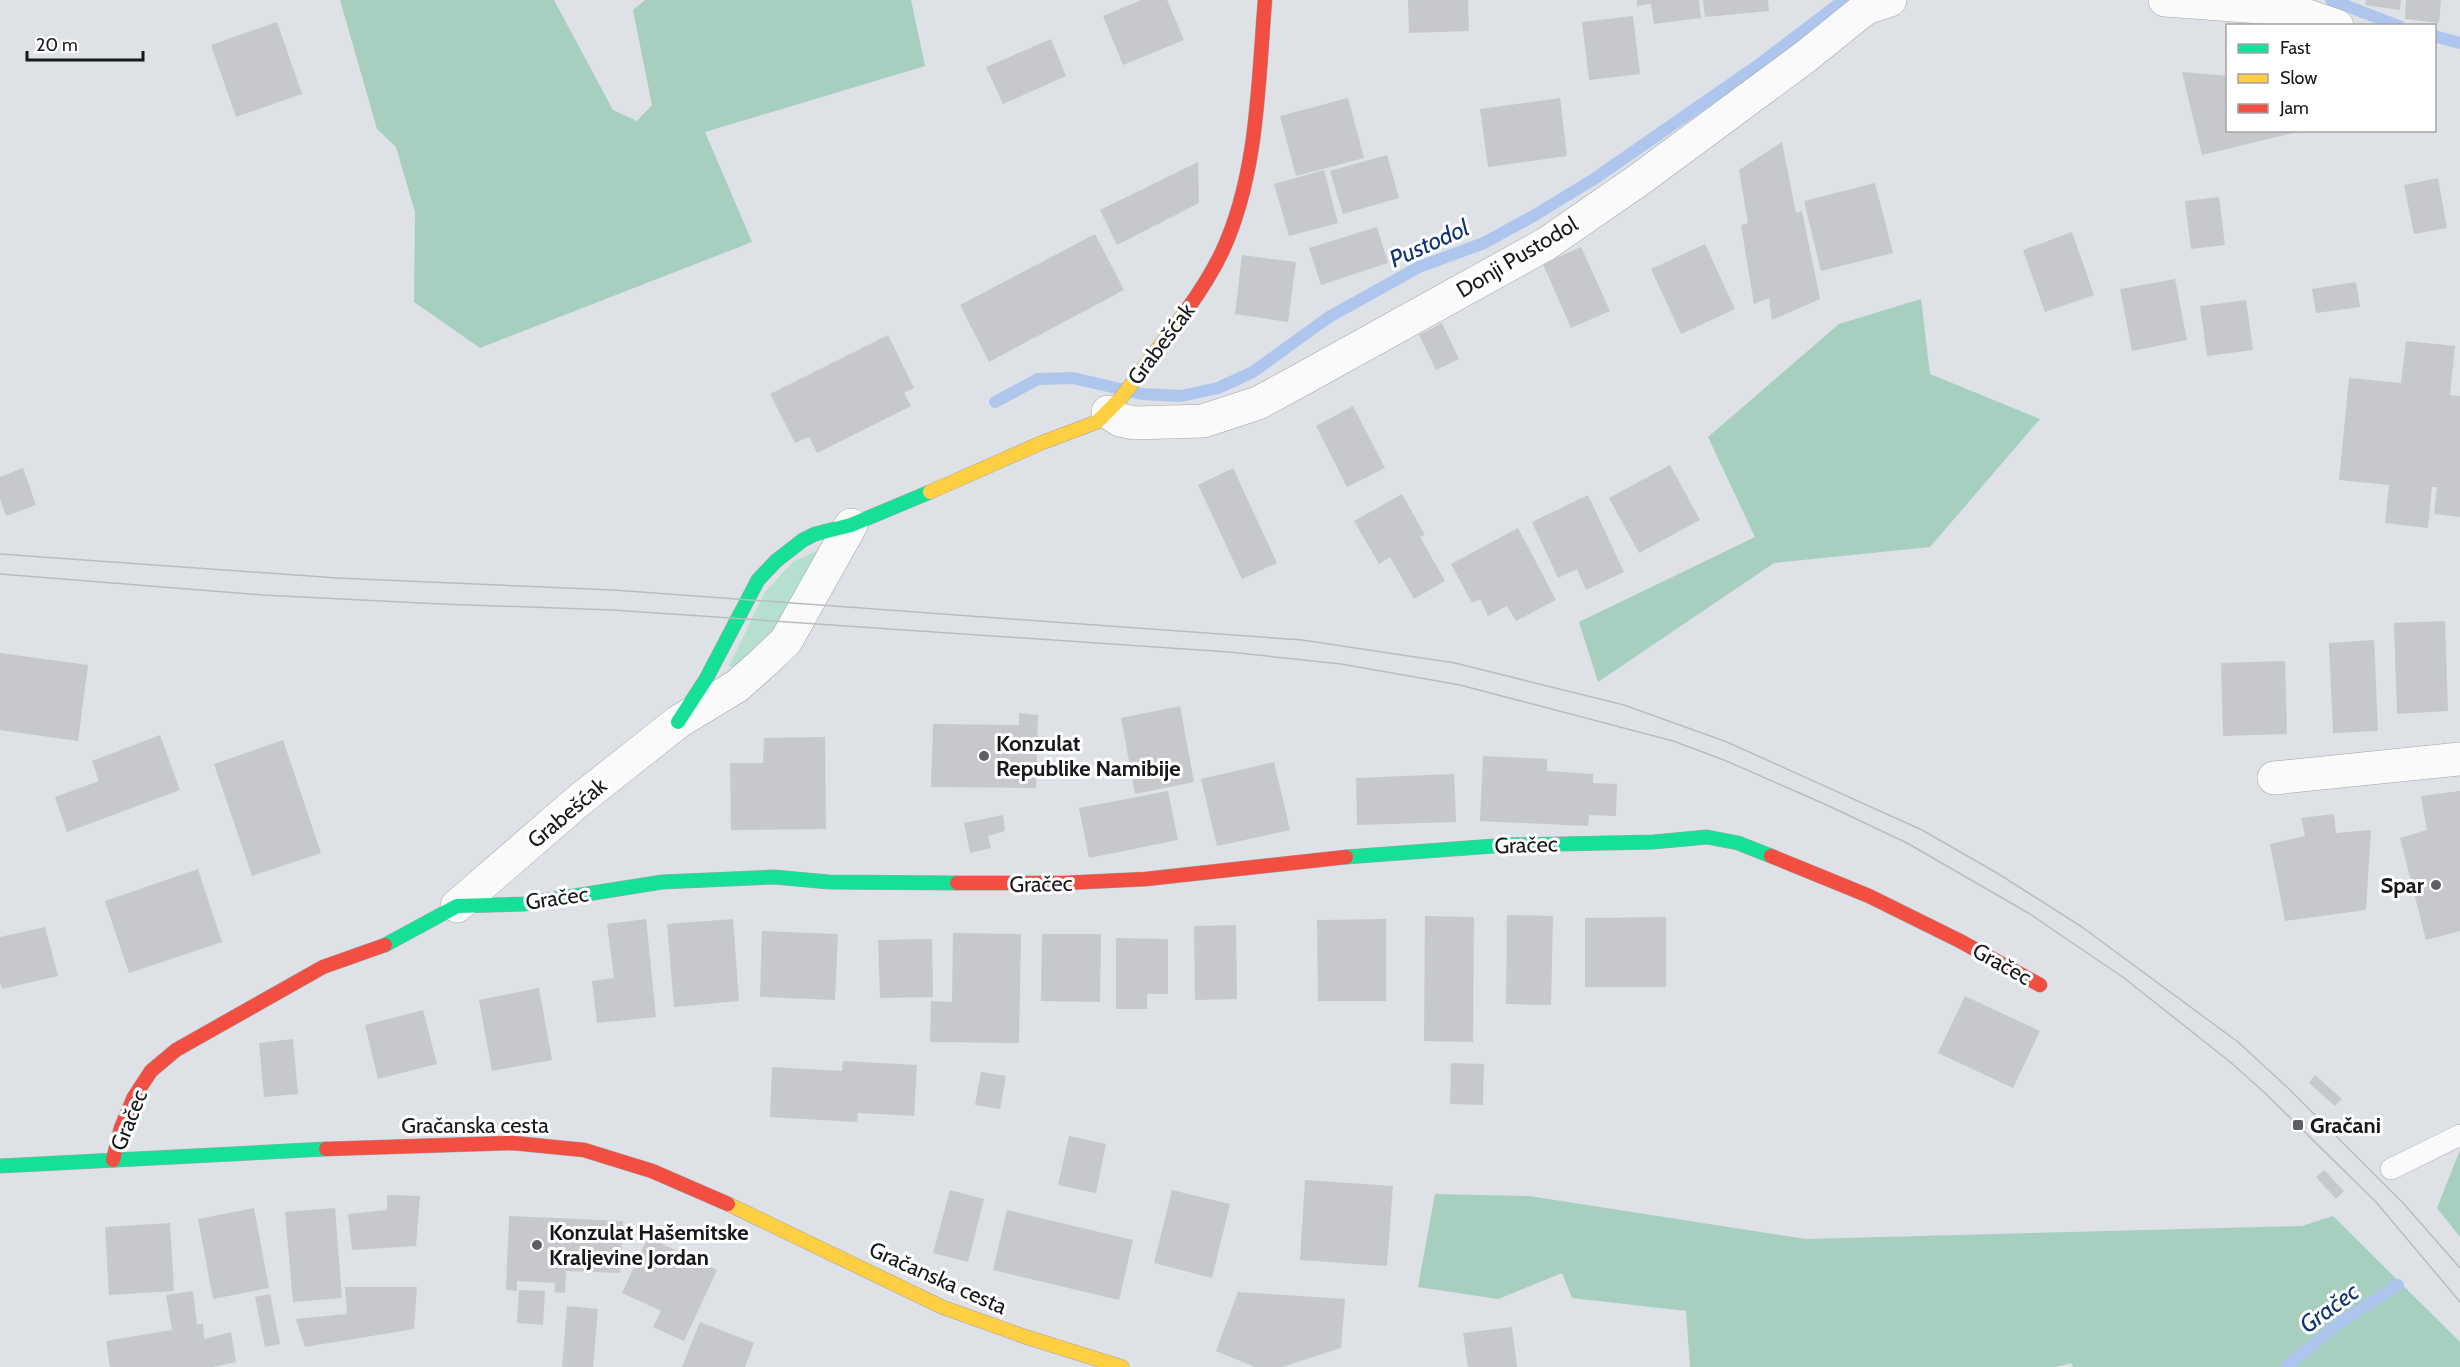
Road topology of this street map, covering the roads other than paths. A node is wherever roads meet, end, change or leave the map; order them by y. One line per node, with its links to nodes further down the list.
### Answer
1 (1265, 0): 5 (street, Grabešćak)
2 (1890, 0): 5 (street, Donji Pustodol)
3 (2165, 0): 4 (street)
4 (2331, 24)
5 (1114, 405): 6 (street, Grabešćak)
6 (851, 525): 7 (street, Grabešćak); 7 (street, Grabešćak)
7 (678, 722): 10 (street, Grabešćak)
8 (2460, 759): 9 (street)
9 (2274, 778)
10 (457, 906): 11 (street, Gračec); 13 (street, Gračec)
11 (2040, 985)
12 (2460, 1135): 15 (lane)
13 (113, 1160): 14 (street, Gračanska cesta); 16 (street, Gračanska cesta)
14 (0, 1166)
15 (2391, 1169)
16 (1122, 1367)

